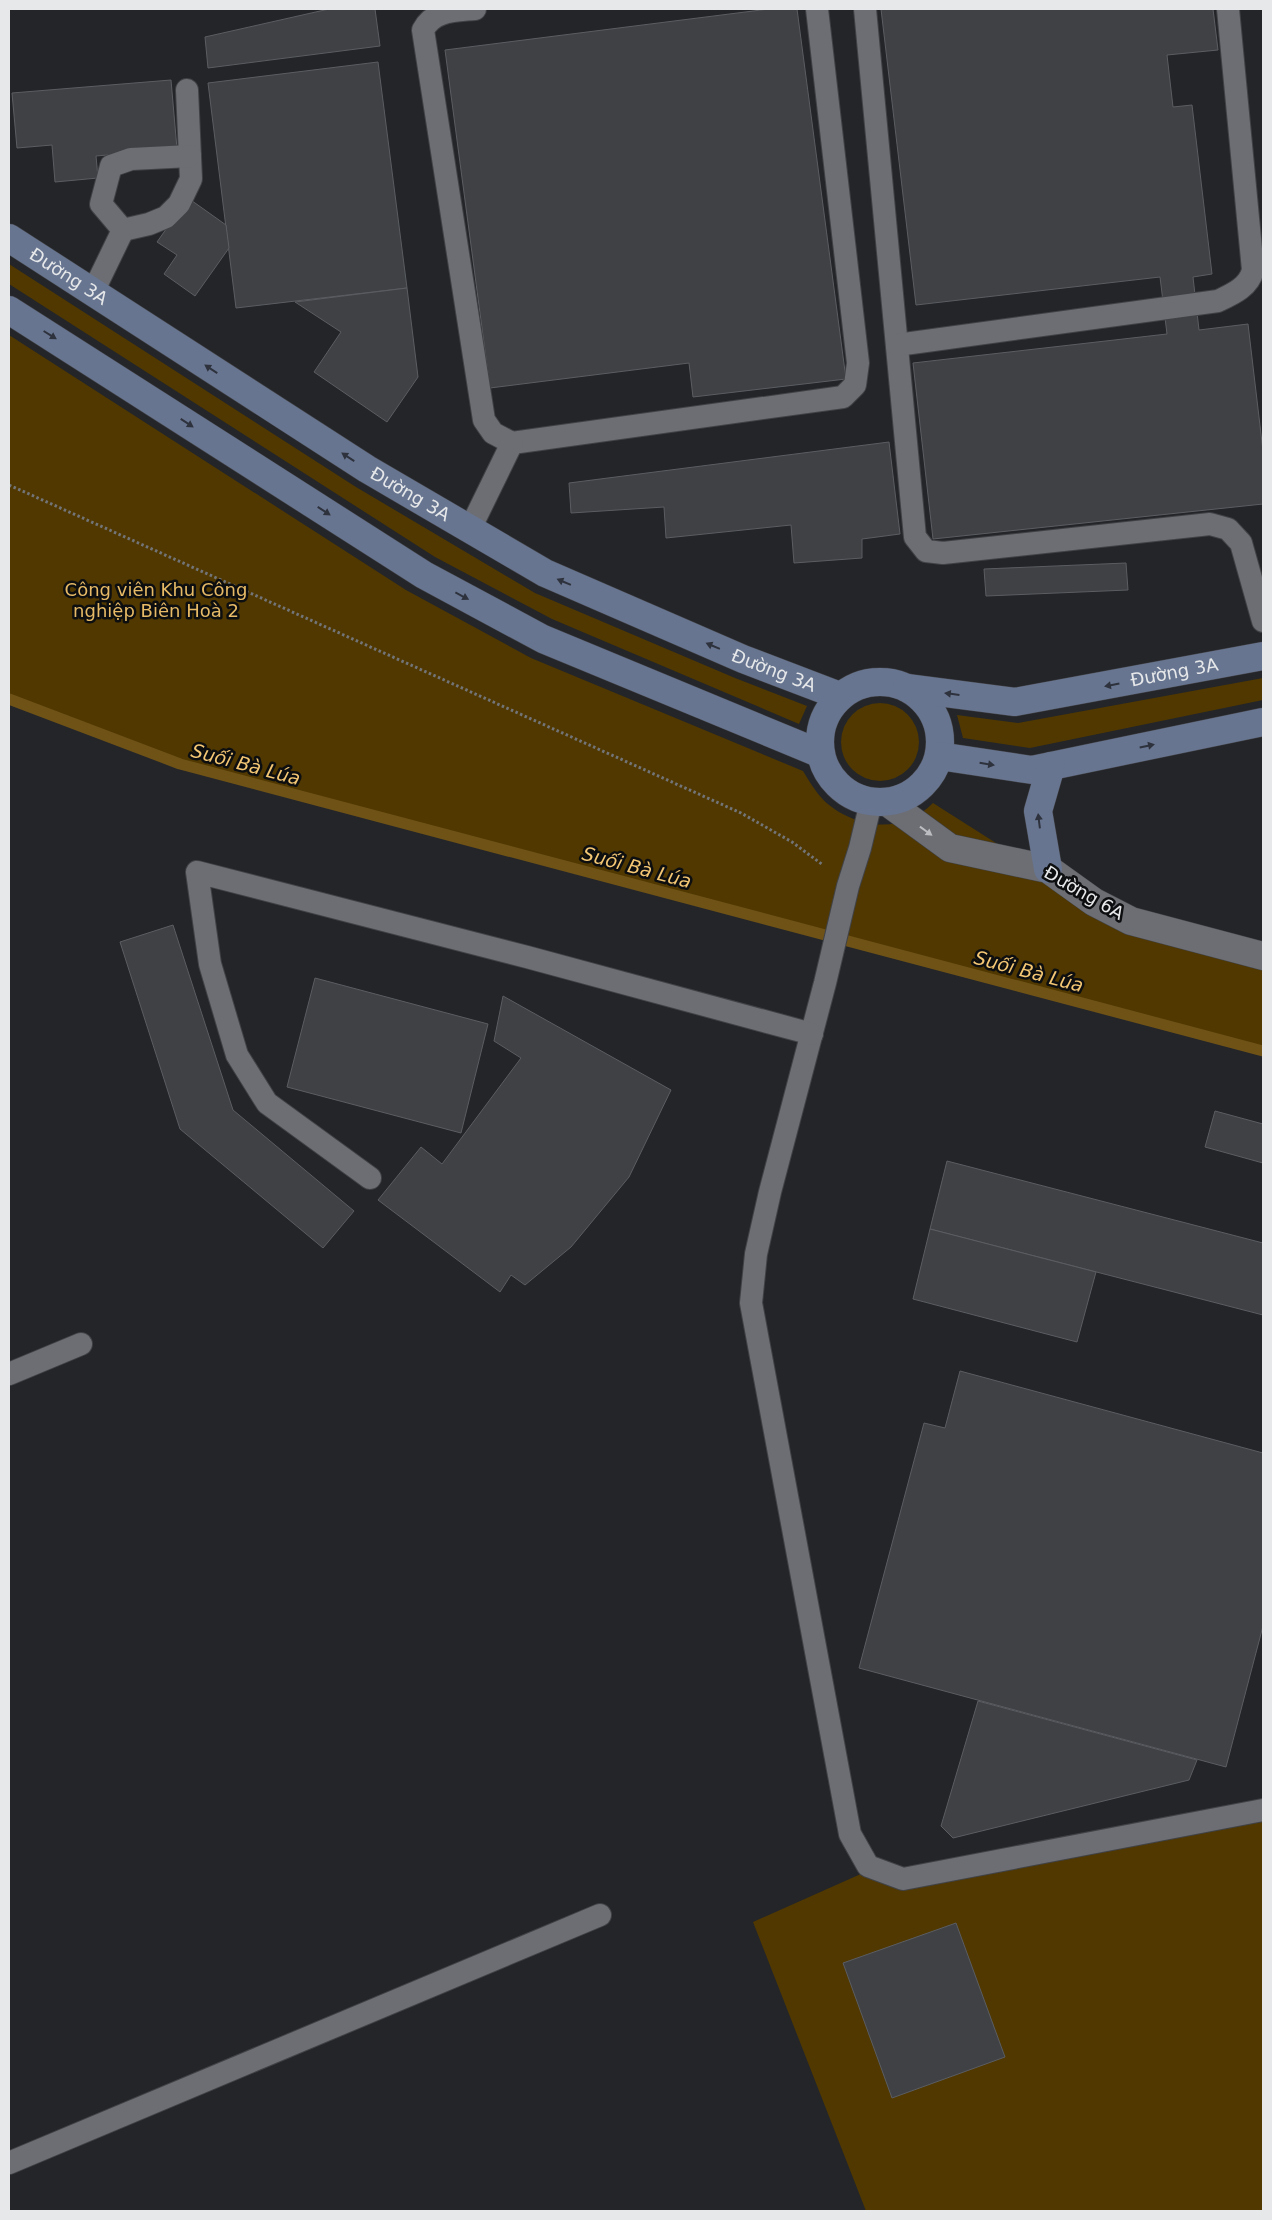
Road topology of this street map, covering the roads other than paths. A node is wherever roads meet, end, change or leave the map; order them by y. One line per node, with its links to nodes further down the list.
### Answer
1 (475, 9): 12 (lane)
2 (816, 9): 12 (lane)
3 (865, 9): 11 (lane)
4 (1228, 9): 11 (lane)
5 (187, 90): 6 (lane)
6 (190, 156): 7 (lane); 7 (lane)
7 (123, 230): 9 (lane)
8 (9, 238): 9 (street, Đường 3A)
9 (93, 292): 13 (street, Đường 3A, one-way to 9)
10 (9, 310): 19 (street, one-way to 19)
11 (897, 345): 14 (lane)
12 (512, 443): 13 (lane)
13 (470, 530): 17 (street, Đường 3A, one-way to 13)
14 (1263, 621)
15 (1263, 656): 16 (street, Đường 3A, one-way to 16)
16 (907, 688): 17 (street); 20 (street)
17 (840, 696): 19 (street)
18 (1263, 722): 21 (street, one-way to 18)
19 (820, 754): 22 (street)
20 (939, 756): 21 (street, one-way to 21); 22 (street)
21 (1050, 766): 23 (street, one-way to 21)
22 (879, 802): 23 (street, Đường 6A, one-way to 23); 25 (lane)
23 (1048, 869): 24 (street, Đường 6A)
24 (1263, 956)
25 (812, 1034): 26 (lane); 29 (lane)
26 (370, 1178)
27 (81, 1344): 28 (lane)
28 (9, 1374)
29 (1263, 1810)
30 (600, 1915): 31 (lane)
31 (9, 2163)

